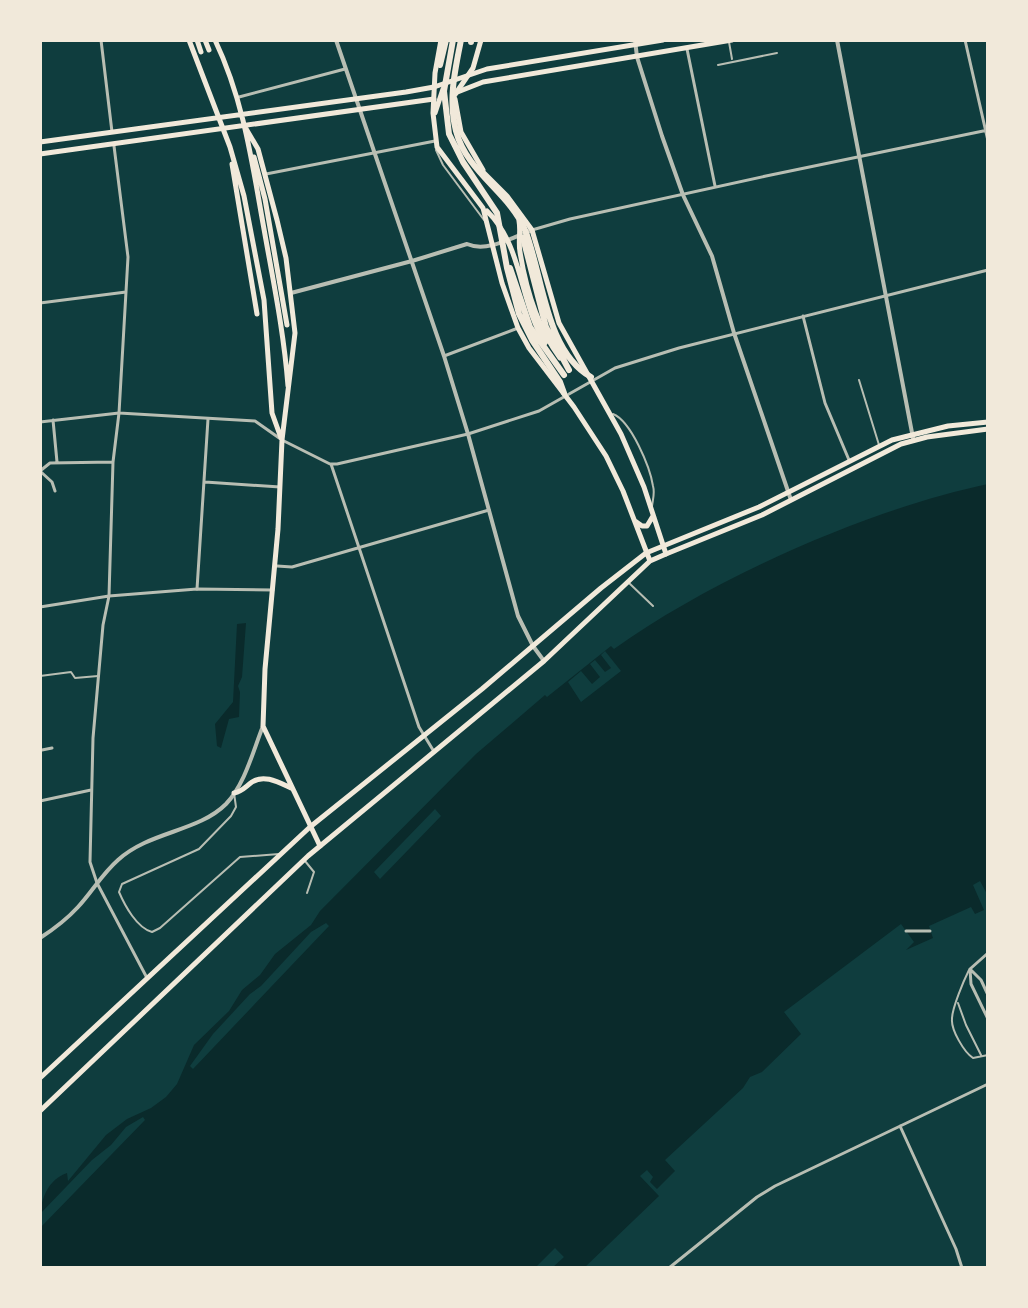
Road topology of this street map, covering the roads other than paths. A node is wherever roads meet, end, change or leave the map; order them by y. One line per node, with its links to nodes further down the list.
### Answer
1 (101, 40): 38 (street)
2 (189, 40): 34 (main road)
3 (197, 40): 18 (main road)
4 (205, 40): 17 (main road)
5 (215, 40): 29 (main road)
6 (336, 40): 24 (street)
7 (444, 40): 22 (highway); 27 (main road)
8 (453, 40): 68 (highway)
9 (467, 40): 26 (main road); 52 (highway)
10 (481, 40): 25 (main road)
11 (663, 40): 15 (main road)
12 (731, 40): 16 (main road); 21 (lane)
13 (837, 40): 46 (street)
14 (965, 40): 37 (street)
15 (635, 42): 20 (street); 25 (main road)
16 (687, 49): 20 (main road); 49 (street)
17 (209, 50)
18 (201, 52)
19 (777, 53): 21 (lane)
20 (637, 57): 28 (main road); 50 (street)
21 (732, 62): 23 (lane)
22 (440, 65)
23 (718, 65)
24 (345, 69): 29 (street); 30 (street)
25 (470, 74): 26 (main road); 28 (main road)
26 (446, 83): 27 (main road); 31 (main road)
27 (434, 87): 30 (main road); 31 (main road)
28 (456, 93): 31 (main road); 48 (main road); 48 (main road)
29 (239, 97): 33 (main road)
30 (354, 99): 32 (street); 33 (main road)
31 (436, 99): 32 (main road); 39 (main road)
32 (358, 111): 35 (main road); 44 (street)
33 (242, 114): 34 (main road); 35 (main road)
34 (219, 118): 36 (main road); 38 (main road)
35 (245, 127): 36 (main road); 47 (main road); 66 (main road); 75 (main road)
36 (223, 130): 42 (main road); 43 (main road)
37 (987, 130): 40 (street); 46 (street)
38 (112, 133): 41 (main road)
39 (435, 141): 44 (street); 51 (main road); 53 (lane)
40 (988, 141)
41 (40, 142)
42 (114, 144): 45 (main road); 60 (street)
43 (230, 147): 64 (main road); 85 (main road)
44 (373, 152): 47 (street); 58 (street)
45 (40, 154)
46 (860, 156): 49 (street); 62 (street)
47 (265, 174): 61 (main road)
48 (486, 174): 52 (main road)
49 (715, 187): 50 (street)
50 (683, 195): 54 (street); 69 (street)
51 (483, 208): 53 (main road); 56 (main road)
52 (514, 209): 54 (main road); 55 (main road); 67 (highway)
53 (491, 230): 57 (main road)
54 (532, 230): 55 (street); 72 (main road)
55 (520, 235): 56 (street); 71 (main road)
56 (508, 240): 57 (street); 71 (main road)
57 (494, 244): 58 (street); 68 (main road)
58 (412, 261): 61 (street); 70 (street)
59 (988, 270): 62 (street)
60 (126, 292): 63 (street); 77 (street)
61 (291, 293): 75 (main road)
62 (885, 295): 65 (street); 84 (street)
63 (40, 303)
64 (257, 314)
65 (803, 315): 69 (street); 87 (street)
66 (287, 325)
67 (549, 326): 71 (highway); 72 (highway)
68 (524, 328): 70 (street); 71 (highway); 74 (highway)
69 (734, 333): 72 (street); 97 (street)
70 (444, 356): 83 (street)
71 (568, 375)
72 (592, 378): 74 (street); 76 (main road)
73 (859, 380): 86 (lane)
74 (565, 395): 83 (street); 101 (main road)
75 (289, 400): 85 (main road)
76 (609, 411): 100 (main road); 100 (lane)
77 (119, 413): 78 (street); 79 (street); 89 (street)
78 (208, 419): 85 (street); 92 (street)
79 (53, 420): 80 (street); 88 (street)
80 (40, 422)
81 (988, 422): 84 (main road)
82 (988, 429): 84 (main road)
83 (468, 434): 90 (street); 99 (street)
84 (912, 437): 86 (main road); 98 (main road)
85 (282, 440): 90 (street); 93 (main road)
86 (879, 446): 87 (main road)
87 (849, 460): 97 (main road)
88 (57, 462): 89 (street); 91 (street)
89 (113, 462): 96 (street)
90 (330, 464): 103 (street)
91 (40, 472): 94 (street)
92 (205, 482): 93 (street); 109 (street)
93 (280, 487): 107 (main road)
94 (55, 491)
95 (105, 491): 96 (street)
96 (112, 491): 111 (street)
97 (788, 493): 98 (street); 102 (main road)
98 (791, 500): 105 (main road)
99 (489, 510): 103 (street); 114 (street)
100 (652, 511): 101 (main road); 102 (main road)
101 (634, 519): 104 (main road)
102 (663, 545): 104 (main road); 105 (main road)
103 (358, 548): 107 (street); 119 (street)
104 (646, 553): 106 (main road); 114 (main road)
105 (666, 554): 106 (main road)
106 (650, 561): 108 (main road)
107 (275, 566): 110 (main road)
108 (627, 581): 112 (lane); 115 (main road)
109 (197, 589): 110 (street); 111 (street)
110 (273, 590): 118 (main road)
111 (109, 596): 113 (street); 117 (street)
112 (653, 606)
113 (40, 607)
114 (533, 646): 115 (street); 119 (main road)
115 (544, 661): 122 (main road)
116 (40, 676): 117 (lane)
117 (99, 676): 124 (street)
118 (263, 726): 123 (main road); 125 (street)
119 (423, 736): 122 (street); 127 (main road)
120 (52, 748): 121 (street)
121 (42, 750)
122 (433, 750): 128 (main road)
123 (292, 788): 125 (main road); 127 (main road)
124 (92, 790): 126 (street); 131 (street)
125 (234, 793): 129 (lane); 131 (street)
126 (40, 801)
127 (310, 827): 128 (main road); 129 (main road)
128 (320, 846): 130 (main road)
129 (284, 853): 138 (main road)
130 (304, 860): 132 (lane); 145 (main road)
131 (97, 883): 135 (street); 138 (street)
132 (307, 893)
133 (906, 931): 134 (street)
134 (930, 931)
135 (40, 938)
136 (988, 953): 137 (street)
137 (970, 969): 139 (street); 140 (lane); 141 (street)
138 (147, 978): 143 (main road)
139 (988, 995)
140 (958, 1002): 142 (lane); 142 (lane)
141 (988, 1019)
142 (987, 1056)
143 (40, 1078)
144 (988, 1084): 146 (street)
145 (40, 1111)
146 (900, 1126): 147 (street); 148 (street)
147 (669, 1268)
148 (962, 1268)

